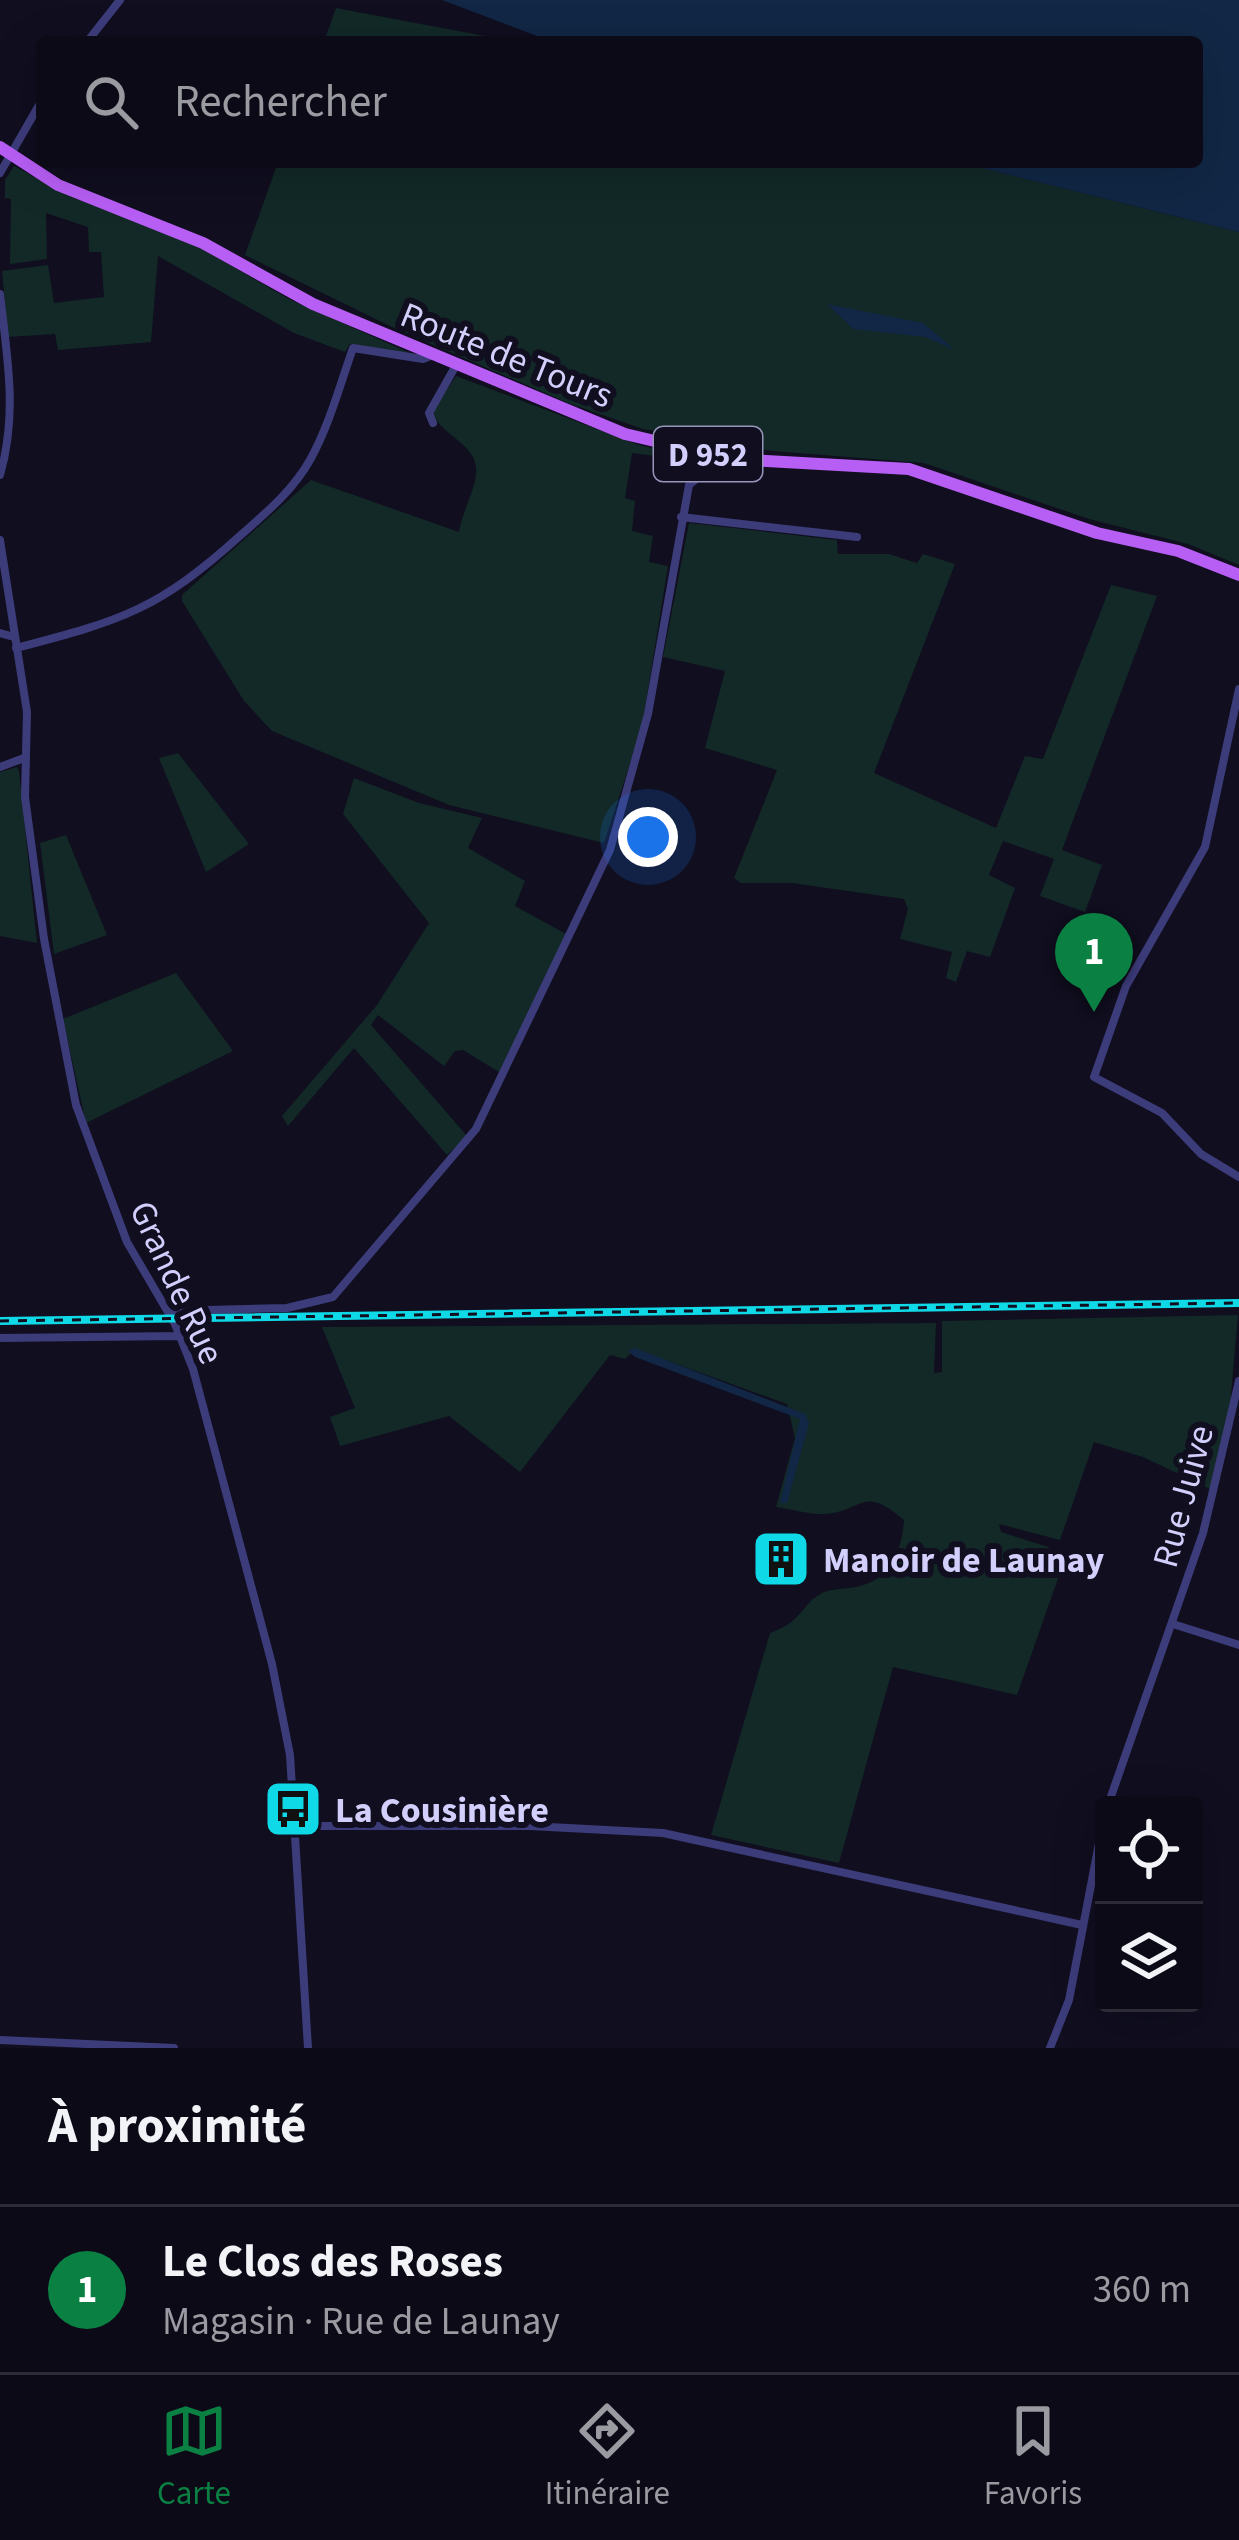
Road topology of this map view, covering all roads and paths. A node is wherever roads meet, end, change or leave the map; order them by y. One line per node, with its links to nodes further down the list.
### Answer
1 (120, 0): 2 (street)
2 (92, 36)
3 (36, 108): 4 (street)
4 (6, 147): 5 (main road, Route de Tours / D 952); 7 (street)
5 (36, 163)
6 (45, 168): 9 (main road, Route de Tours / D 952)
7 (0, 169)
8 (0, 294): 13 (street)
9 (430, 356): 10 (main road, Route de Tours / D 952); 19 (street)
10 (455, 367): 11 (street); 12 (main road, Route de Tours / D 952)
11 (433, 424)
12 (757, 461): 14 (street); 17 (main road, Route de Tours / D 952)
13 (0, 475)
14 (681, 517): 15 (street); 24 (street)
15 (857, 537)
16 (0, 540): 19 (street, Grande Rue)
17 (1239, 575)
18 (0, 633): 19 (street)
19 (15, 643): 21 (street, Grande Rue)
20 (1239, 688): 23 (street)
21 (24, 758): 22 (street); 24 (street, Grande Rue)
22 (0, 767)
23 (1239, 1177)
24 (168, 1311): 25 (street, Grande Rue)
25 (180, 1336): 26 (street); 31 (street, Grande Rue)
26 (0, 1338)
27 (1239, 1381): 28 (street, Rue Juive)
28 (1173, 1624): 29 (street, Rue Juive); 30 (street, Rue Juive)
29 (1239, 1645)
30 (1111, 1796)
31 (295, 1826): 33 (street); 36 (street, Grande Rue)
32 (1095, 1861): 33 (street)
33 (1082, 1925): 37 (street)
34 (0, 2040): 35 (street)
35 (174, 2048)
36 (308, 2048)
37 (1050, 2048)

